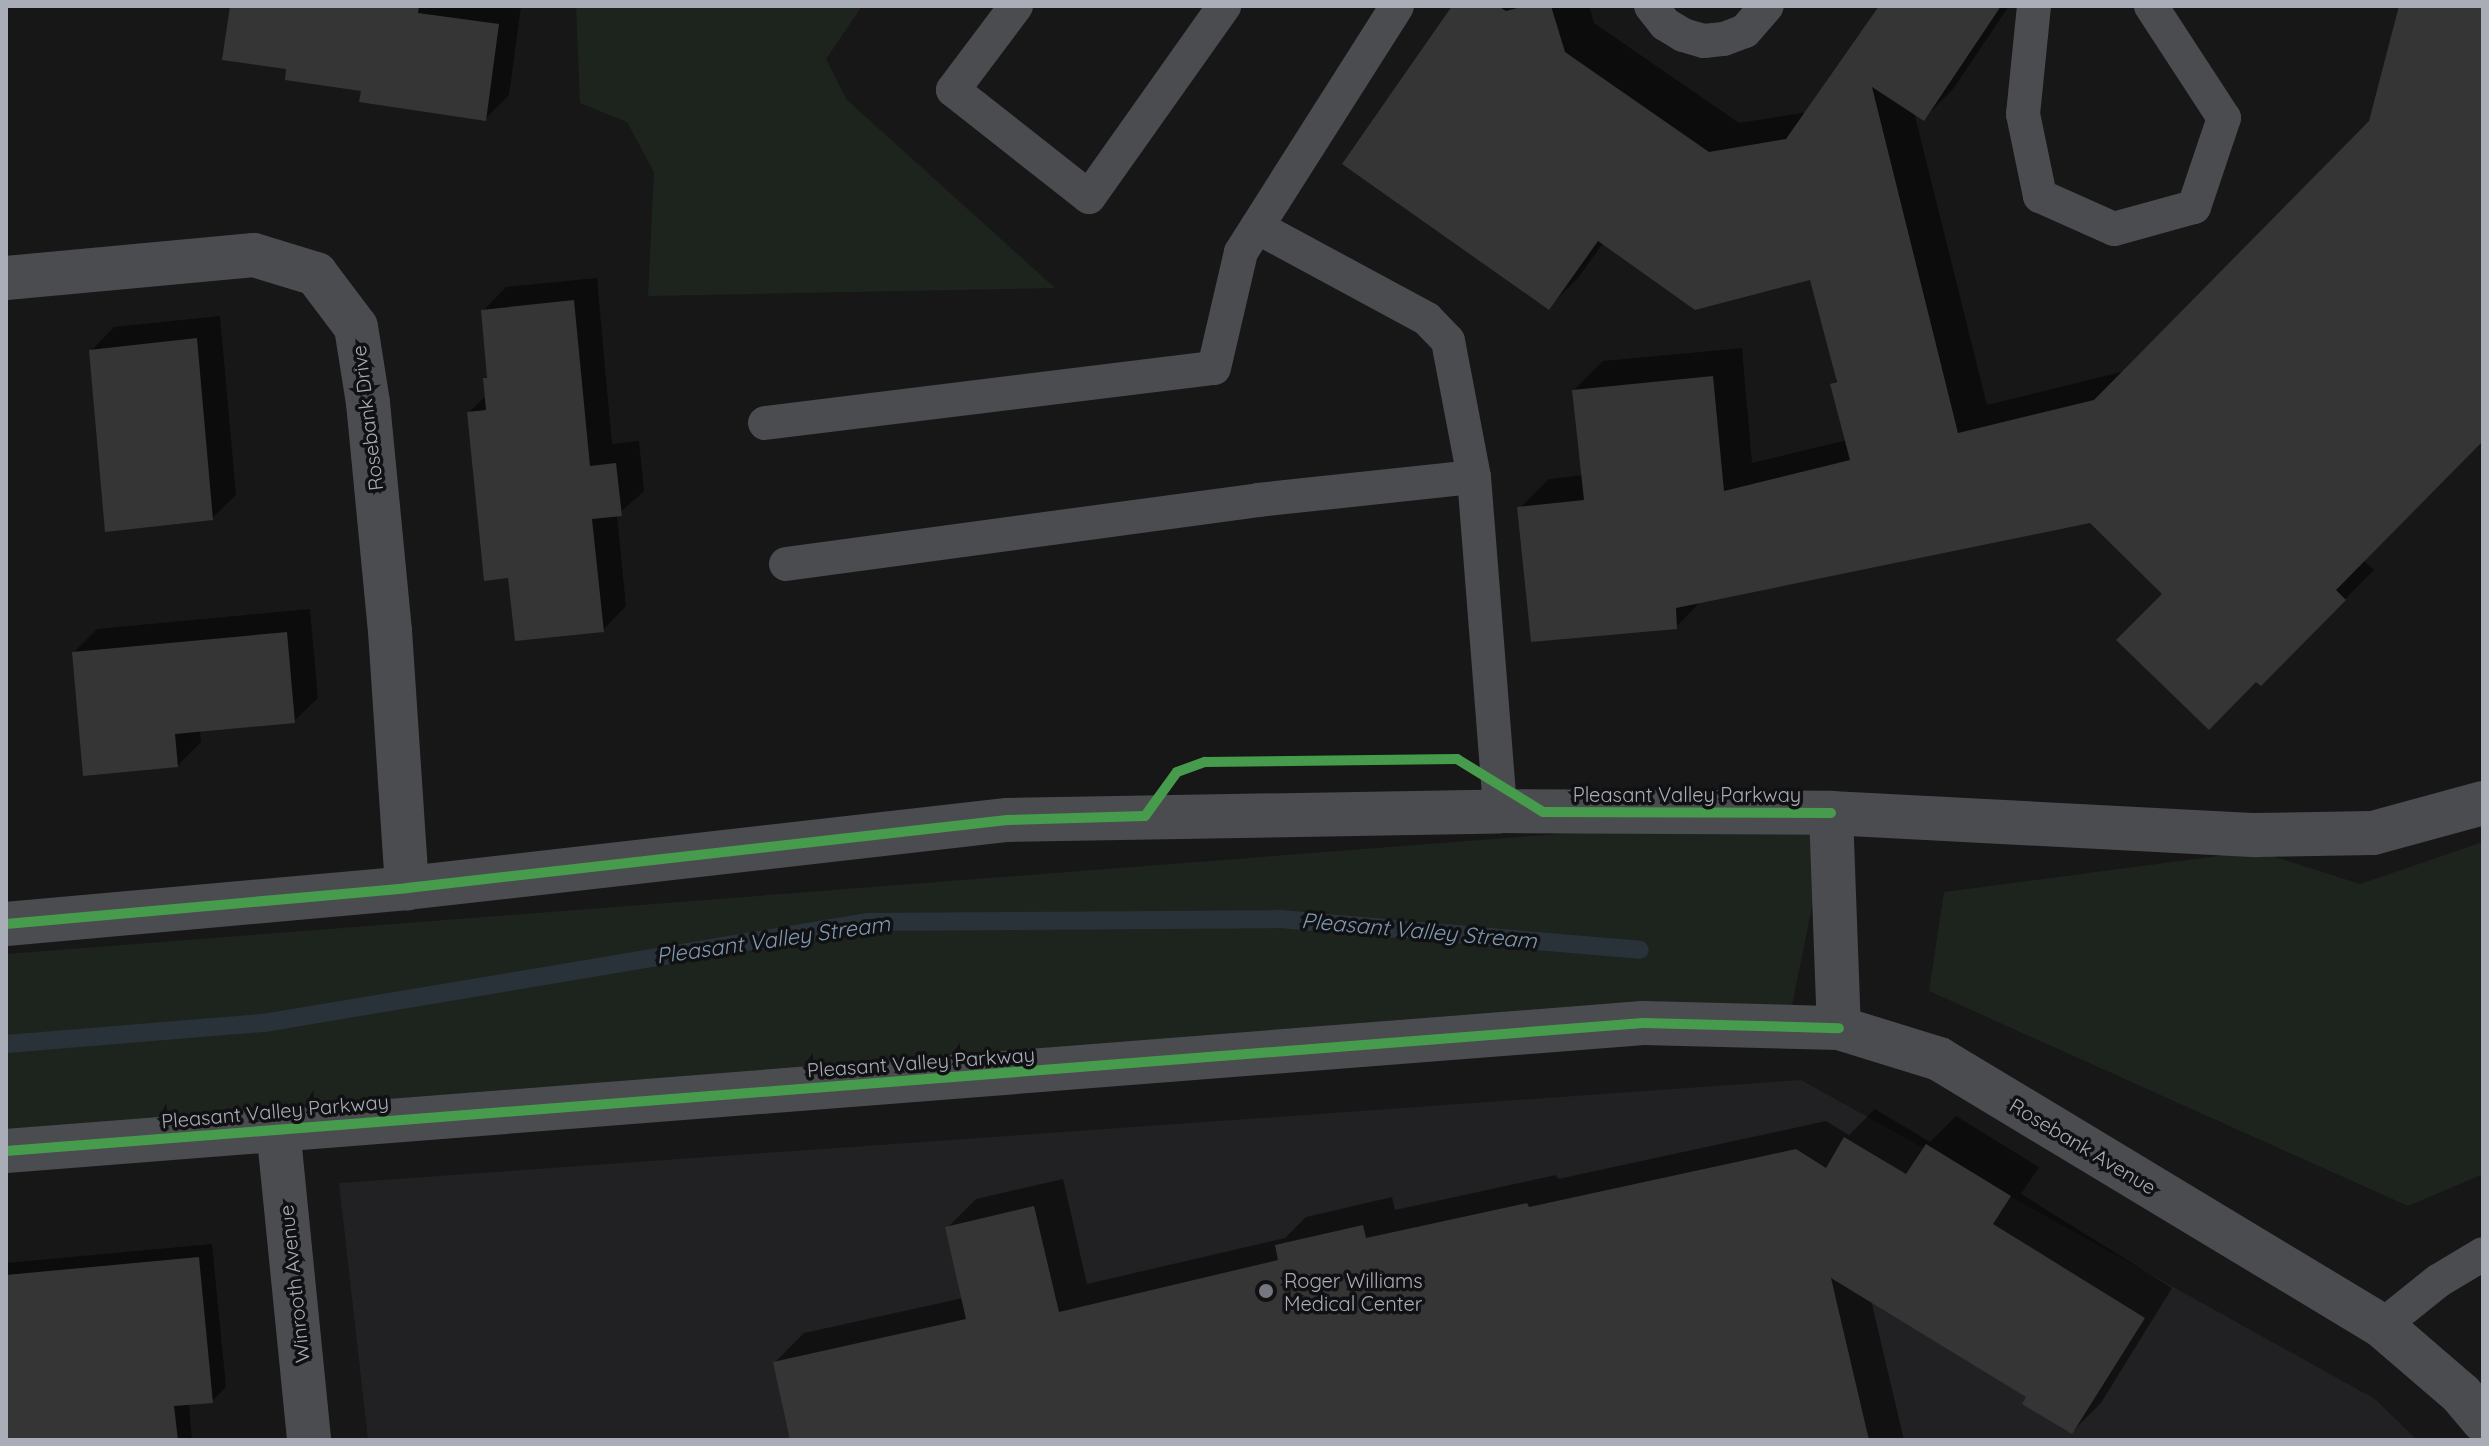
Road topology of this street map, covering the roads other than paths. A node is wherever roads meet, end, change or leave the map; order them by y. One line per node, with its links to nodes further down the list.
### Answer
1 (1016, 6): 2 (lane)
2 (1224, 6)
3 (1397, 6): 8 (lane)
4 (1651, 6): 5 (lane)
5 (1767, 6)
6 (2034, 6): 7 (lane)
7 (2151, 6)
8 (1257, 227): 10 (lane); 11 (lane)
9 (6, 278): 16 (street, Rosebank Drive)
10 (765, 423)
11 (1474, 477): 12 (lane); 14 (lane)
12 (786, 564)
13 (2483, 803): 15 (street, Pleasant Valley Parkway)
14 (1500, 811): 15 (street, Pleasant Valley Parkway); 16 (street, Pleasant Valley Parkway)
15 (1831, 813): 18 (street)
16 (407, 888): 17 (street, Pleasant Valley Parkway)
17 (6, 924)
18 (1839, 1028): 19 (street, Pleasant Valley Parkway); 22 (street, Rosebank Avenue)
19 (278, 1128): 20 (street, Pleasant Valley Parkway); 24 (street, Winrooth Avenue)
20 (6, 1151)
21 (2483, 1254): 22 (lane)
22 (2382, 1326): 23 (street, Rosebank Avenue)
23 (2483, 1420)
24 (309, 1440)

